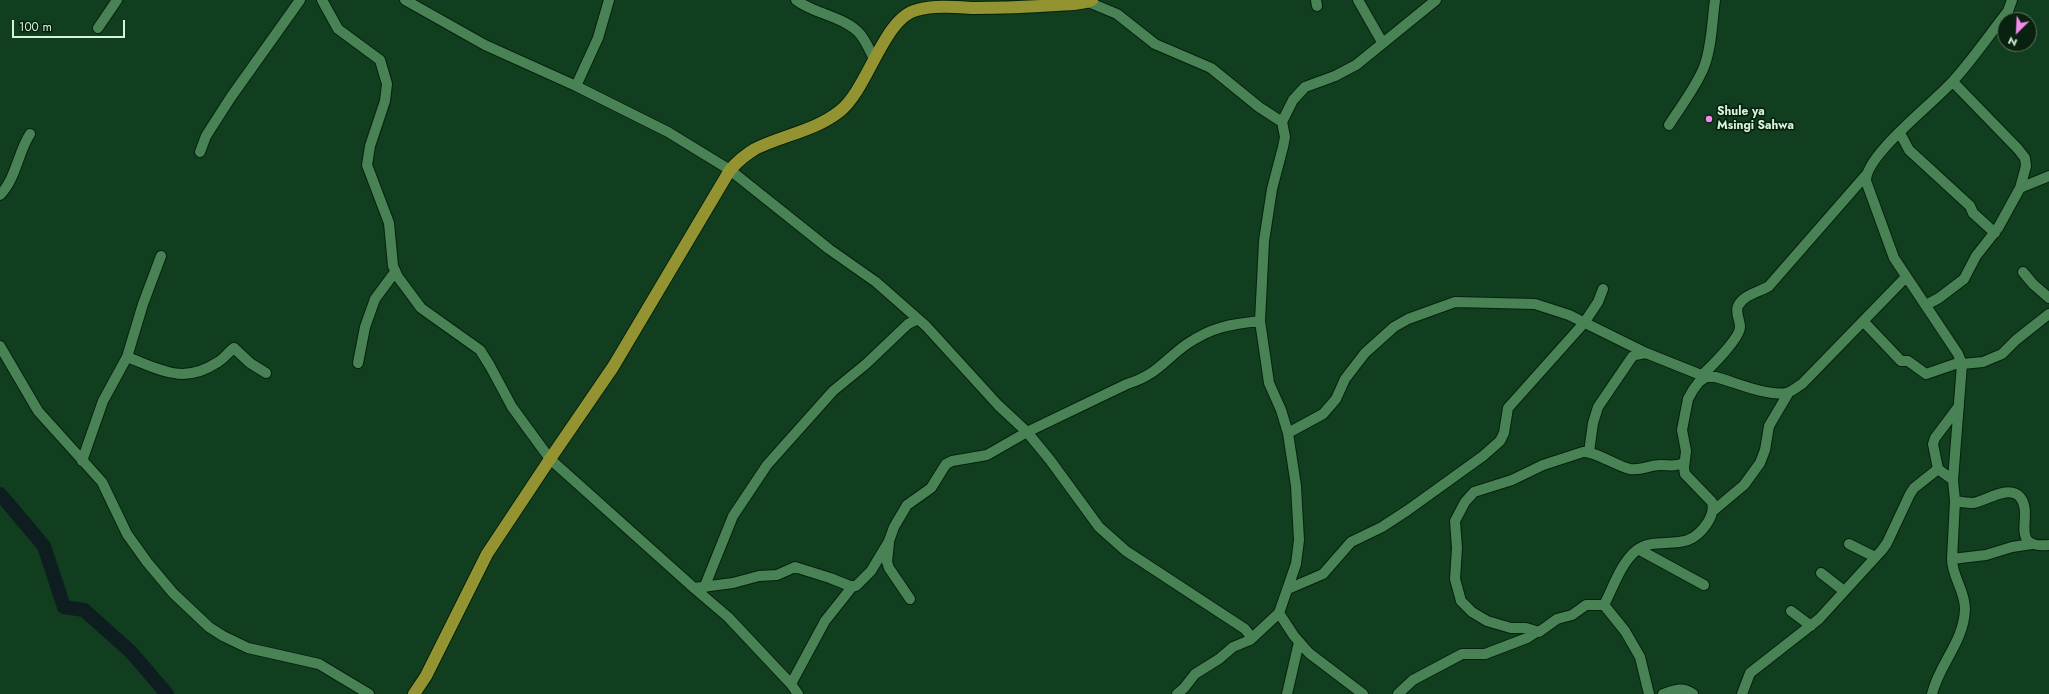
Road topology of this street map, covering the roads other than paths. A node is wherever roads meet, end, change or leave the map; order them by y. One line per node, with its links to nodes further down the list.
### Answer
1 (117, 0): 12 (street)
2 (300, 0): 21 (street)
3 (322, 0): 29 (street)
4 (405, 0): 16 (street)
5 (609, 0): 16 (street)
6 (796, 0): 14 (street)
7 (1358, 0): 13 (street)
8 (1436, 0): 13 (street)
9 (1715, 0): 18 (street)
10 (2012, 0): 15 (street)
11 (1090, 1): 14 (main road); 17 (street)
12 (98, 28)
13 (1382, 42): 17 (street)
14 (874, 58): 22 (main road)
15 (1953, 82): 19 (street); 25 (street)
16 (576, 86): 22 (street)
17 (1282, 122): 37 (street)
18 (1669, 125)
19 (1900, 133): 23 (street); 27 (street)
20 (30, 134): 26 (street)
21 (200, 152)
22 (730, 170): 36 (street); 52 (main road)
23 (1866, 175): 31 (street); 46 (street)
24 (2049, 176): 25 (street)
25 (2020, 188): 27 (street)
26 (0, 195)
27 (1995, 233): 34 (street)
28 (161, 256): 42 (street)
29 (395, 272): 43 (street); 52 (street)
30 (2023, 272): 33 (street)
31 (1906, 277): 34 (street); 38 (street)
32 (1603, 289): 39 (street)
33 (2049, 298)
34 (1926, 305): 44 (street)
35 (2049, 314): 44 (street)
36 (918, 319): 49 (street); 69 (street)
37 (1260, 321): 49 (street); 50 (street)
38 (1864, 322): 44 (street); 47 (street)
39 (1584, 323): 41 (street); 50 (street); 70 (street)
40 (0, 346): 53 (street)
41 (1646, 353): 46 (street); 51 (street)
42 (128, 357): 45 (street); 53 (street)
43 (358, 363)
44 (1961, 363): 48 (street)
45 (266, 373)
46 (1704, 376): 47 (street); 54 (street)
47 (1789, 392): 58 (street)
48 (1959, 406): 55 (street); 56 (street)
49 (1027, 432): 59 (street); 78 (street)
50 (1288, 433): 70 (street)
51 (1589, 452): 54 (street); 77 (street)
52 (550, 459): 69 (street); 82 (main road)
53 (82, 461): 81 (street)
54 (1684, 463): 58 (street)
55 (1938, 469): 56 (street); 64 (street)
56 (1953, 480): 57 (street)
57 (1955, 501): 61 (street); 65 (street)
58 (1713, 512): 63 (street)
59 (889, 541): 67 (street); 72 (street)
60 (1849, 544): 64 (street)
61 (2032, 544): 62 (street); 65 (street)
62 (2049, 545)
63 (1638, 549): 68 (street); 73 (street)
64 (1875, 557): 71 (street)
65 (1952, 559): 92 (street)
66 (1820, 573): 71 (street)
67 (856, 586): 69 (street); 80 (street)
68 (1704, 586)
69 (699, 588): 80 (street)
70 (1288, 589): 75 (street)
71 (1844, 591): 76 (street)
72 (910, 599)
73 (1604, 605): 77 (street); 88 (street)
74 (1791, 611): 76 (street)
75 (1279, 613): 78 (street); 79 (street)
76 (1812, 626): 91 (street)
77 (1536, 632): 87 (street)
78 (1252, 638): 84 (street)
79 (1299, 642): 85 (street); 86 (street)
80 (791, 684): 83 (street)
81 (368, 694)
82 (414, 694)
83 (798, 694)
84 (1177, 694)
85 (1287, 694)
86 (1363, 694)
87 (1398, 694)
88 (1649, 694)
89 (1663, 694): 90 (street)
90 (1693, 694)
91 (1742, 694)
92 (1932, 694)

